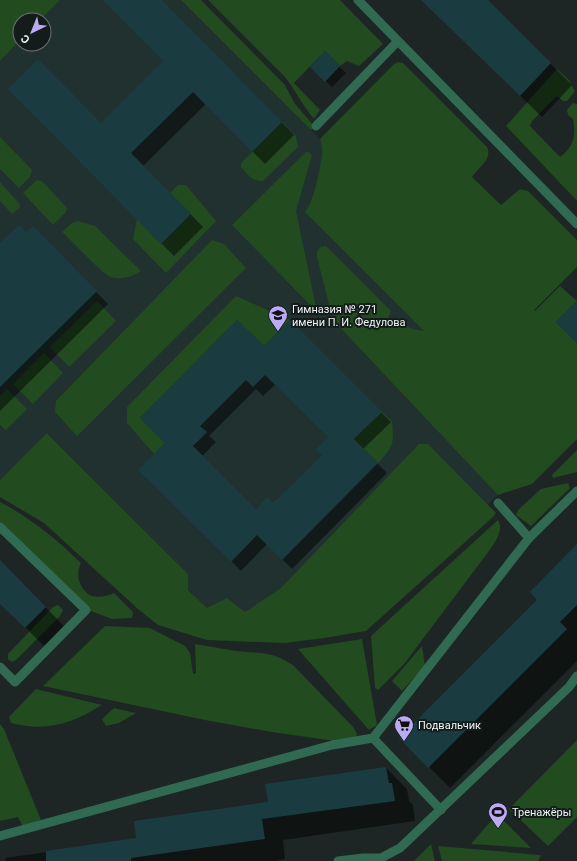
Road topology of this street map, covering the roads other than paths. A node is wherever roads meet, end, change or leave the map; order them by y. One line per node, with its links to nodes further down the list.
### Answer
1 (358, 0): 2 (lane)
2 (397, 42): 3 (lane); 4 (lane)
3 (316, 126)
4 (577, 224)
5 (577, 491): 8 (lane)
6 (498, 503): 8 (lane)
7 (0, 527): 9 (lane)
8 (529, 538): 11 (lane)
9 (0, 667)
10 (577, 676): 12 (lane)
11 (373, 738): 12 (lane); 13 (lane)
12 (441, 810): 14 (lane)
13 (0, 836)
14 (381, 860): 15 (lane)
15 (338, 861)

